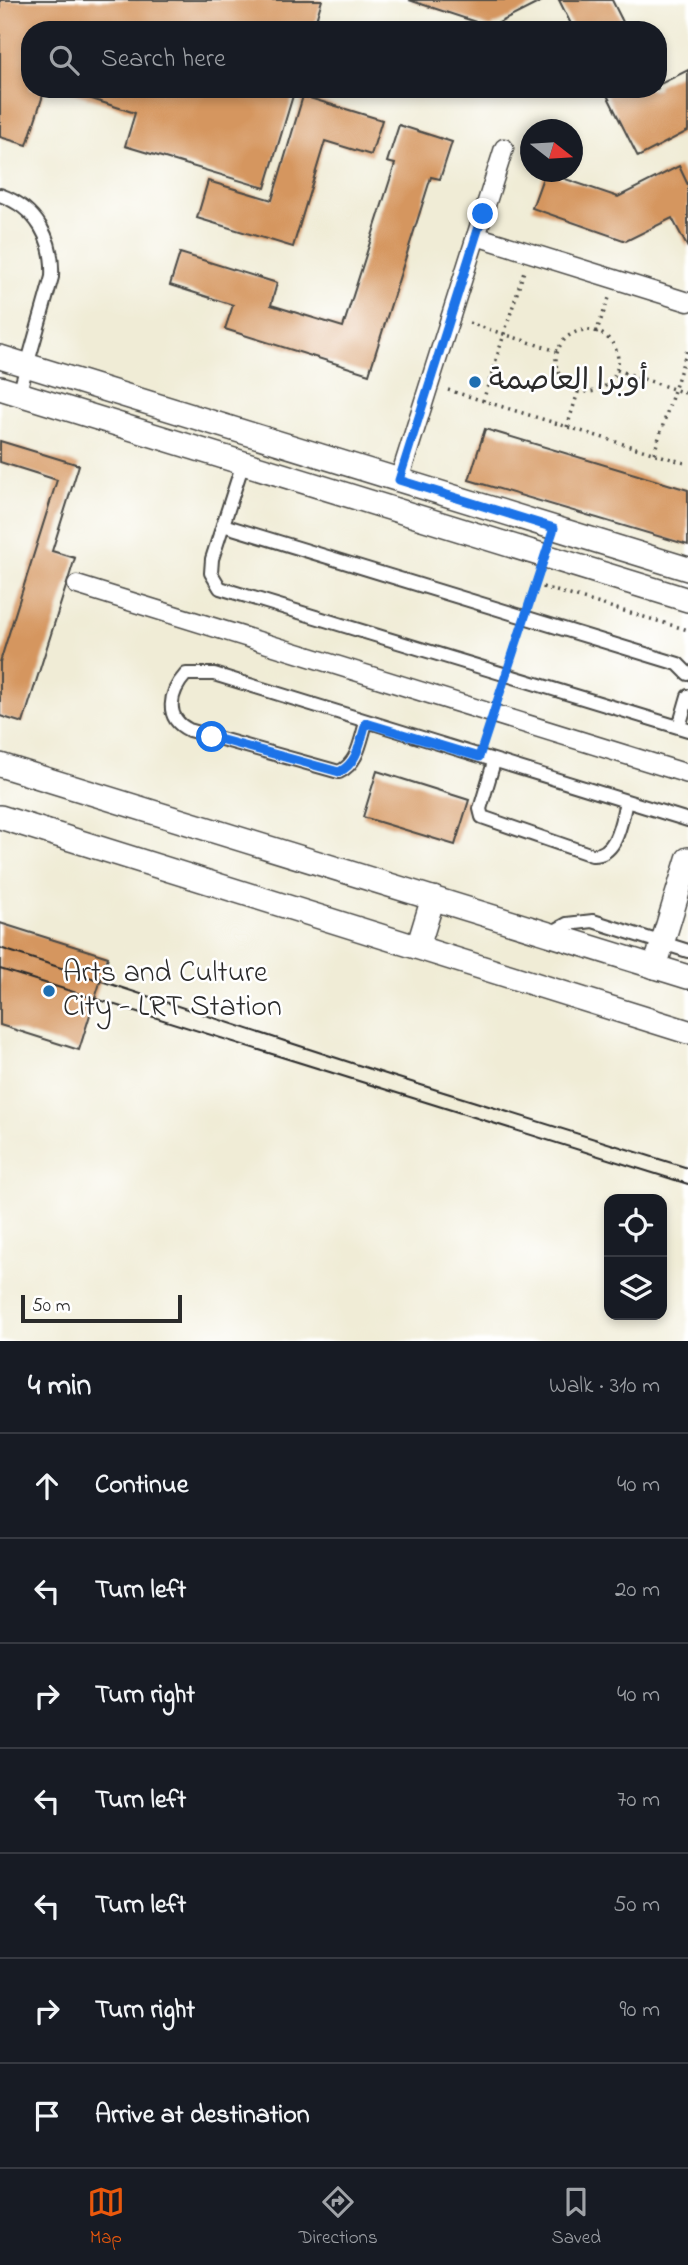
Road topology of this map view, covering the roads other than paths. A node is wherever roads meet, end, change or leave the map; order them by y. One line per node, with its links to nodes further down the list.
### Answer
1 (504, 148): 3 (street)
2 (0, 195): 6 (lane)
3 (476, 236): 4 (street); 9 (street)
4 (688, 302)
5 (0, 357): 6 (street)
6 (27, 365): 7 (lane); 9 (street)
7 (10, 391): 8 (street)
8 (243, 463): 10 (lane); 13 (street)
9 (399, 480): 11 (street)
10 (223, 525): 14 (lane); 17 (lane)
11 (688, 569)
12 (77, 585): 20 (street)
13 (688, 600)
14 (688, 674)
15 (688, 696): 17 (lane)
16 (366, 723): 16 (lane); 18 (lane)
17 (683, 728)
18 (494, 762): 21 (lane); 21 (lane)
19 (0, 765): 25 (street)
20 (688, 774)
21 (626, 802): 23 (lane)
22 (0, 817): 28 (street)
23 (688, 820)
24 (688, 859): 27 (street)
25 (433, 898): 26 (street); 28 (street)
26 (549, 934): 27 (lane); 30 (street)
27 (663, 943): 29 (lane); 30 (street)
28 (418, 947): 32 (street)
29 (688, 951)
30 (655, 967): 31 (street)
31 (688, 977)
32 (688, 1032)

